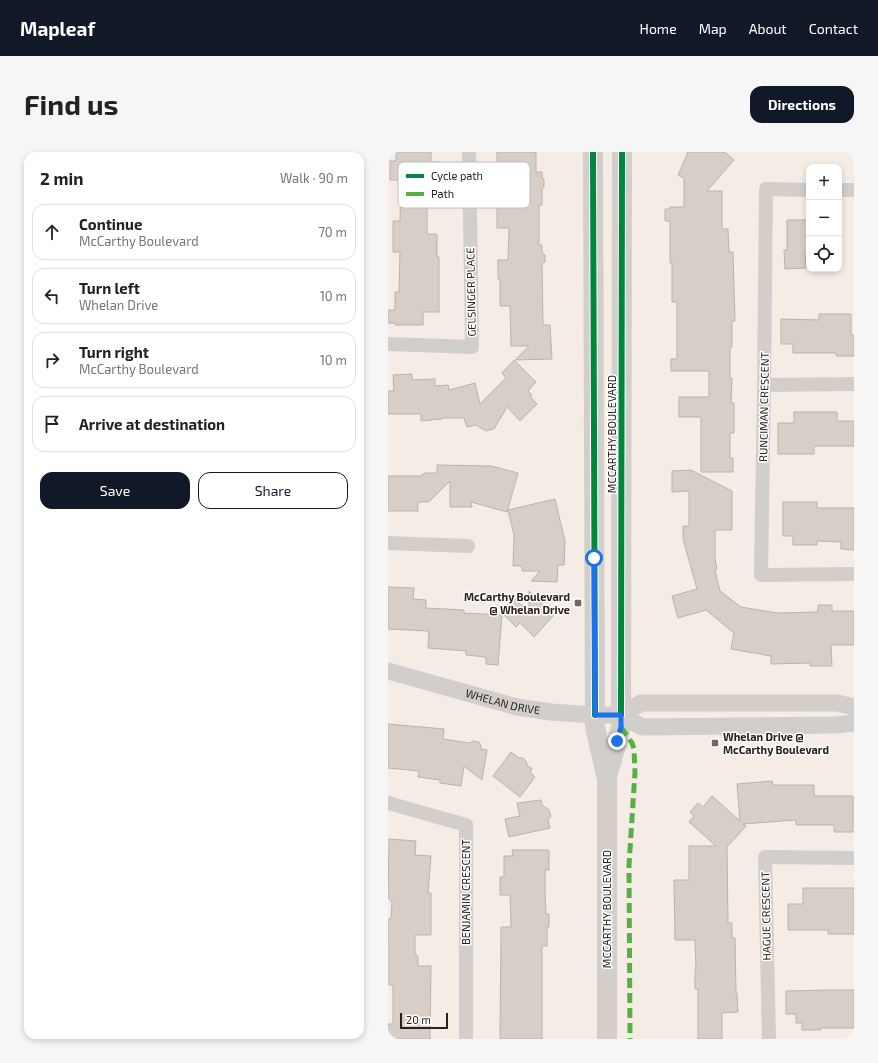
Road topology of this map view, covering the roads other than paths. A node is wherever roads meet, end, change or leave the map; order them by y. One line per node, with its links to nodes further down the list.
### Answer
1 (468, 152): 4 (street, GELSINGER PLACE)
2 (593, 152): 17 (main road, MCCARTHY BOULEVARD)
3 (622, 152): 18 (main road, MCCARTHY BOULEVARD)
4 (468, 162)
5 (806, 190): 11 (street, RUNCIMAN CRESCENT)
6 (842, 190): 7 (street)
7 (854, 190)
8 (469, 208): 9 (street, GELSINGER PLACE)
9 (388, 344)
10 (854, 384): 11 (street)
11 (764, 385): 14 (street, RUNCIMAN CRESCENT)
12 (388, 544): 13 (street)
13 (468, 546)
14 (854, 574)
15 (388, 671): 17 (street, WHELAN DRIVE)
16 (854, 707): 18 (street)
17 (595, 715): 18 (street, WHELAN DRIVE); 20 (main road, MCCARTHY BOULEVARD)
18 (621, 715): 19 (street, WHELAN DRIVE); 20 (main road, MCCARTHY BOULEVARD)
19 (854, 723)
20 (607, 779): 24 (main road, MCCARTHY BOULEVARD)
21 (388, 803): 23 (street, BENJAMIN CRESCENT)
22 (854, 858): 25 (street, HAGUE CRESCENT)
23 (466, 1039)
24 (607, 1039)
25 (768, 1039)

